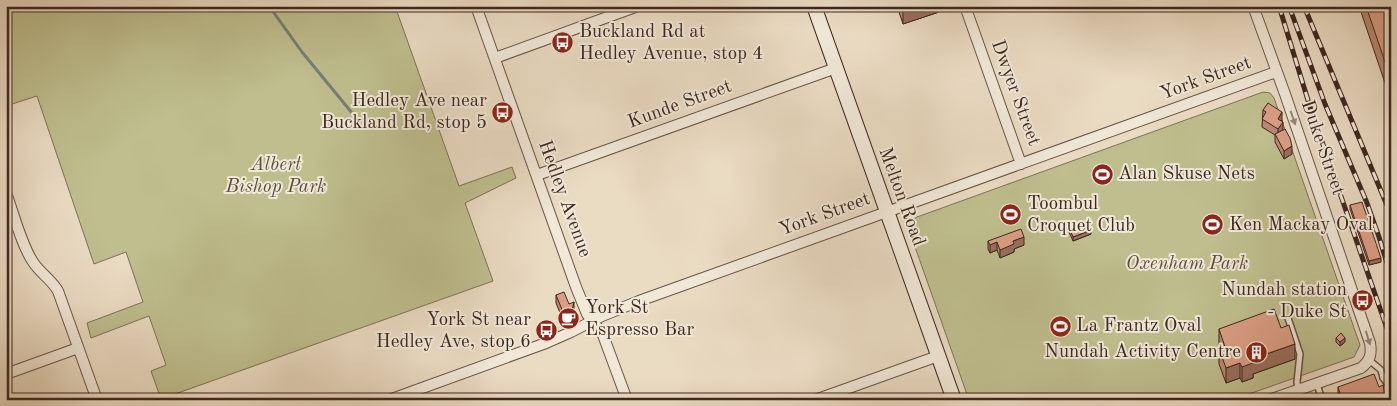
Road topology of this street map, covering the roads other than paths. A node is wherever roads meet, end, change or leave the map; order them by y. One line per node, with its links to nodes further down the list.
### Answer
1 (476, 6): 6 (street, Hedley Avenue)
2 (638, 6): 6 (street)
3 (814, 6): 7 (street, Melton Road)
4 (965, 6): 9 (street, Dwyer Street)
5 (1253, 6): 8 (street, Duke Street)
6 (495, 58): 10 (street, Hedley Avenue)
7 (836, 68): 10 (street, Kunde Street); 12 (street, Melton Road)
8 (1276, 72): 9 (street, York Street); 17 (street, Duke Street, one-way to 17)
9 (1021, 164): 12 (street, York Street)
10 (537, 175): 14 (street, Hedley Avenue)
11 (6, 193): 15 (street)
12 (887, 212): 14 (street, York Street); 16 (street, Melton Road)
13 (1288, 318): 21 (lane)
14 (592, 321): 23 (street, York Street); 24 (street, Hedley Avenue)
15 (78, 348): 18 (street); 22 (street)
16 (938, 356): 25 (street); 26 (street, Melton Road)
17 (1369, 360): 19 (street); 20 (lane)
18 (6, 374)
19 (1317, 384): 21 (street); 28 (lane)
20 (1391, 388)
21 (1298, 390): 27 (street)
22 (97, 400)
23 (389, 400)
24 (627, 400)
25 (815, 400)
26 (954, 400)
27 (1269, 400)
28 (1322, 400)

